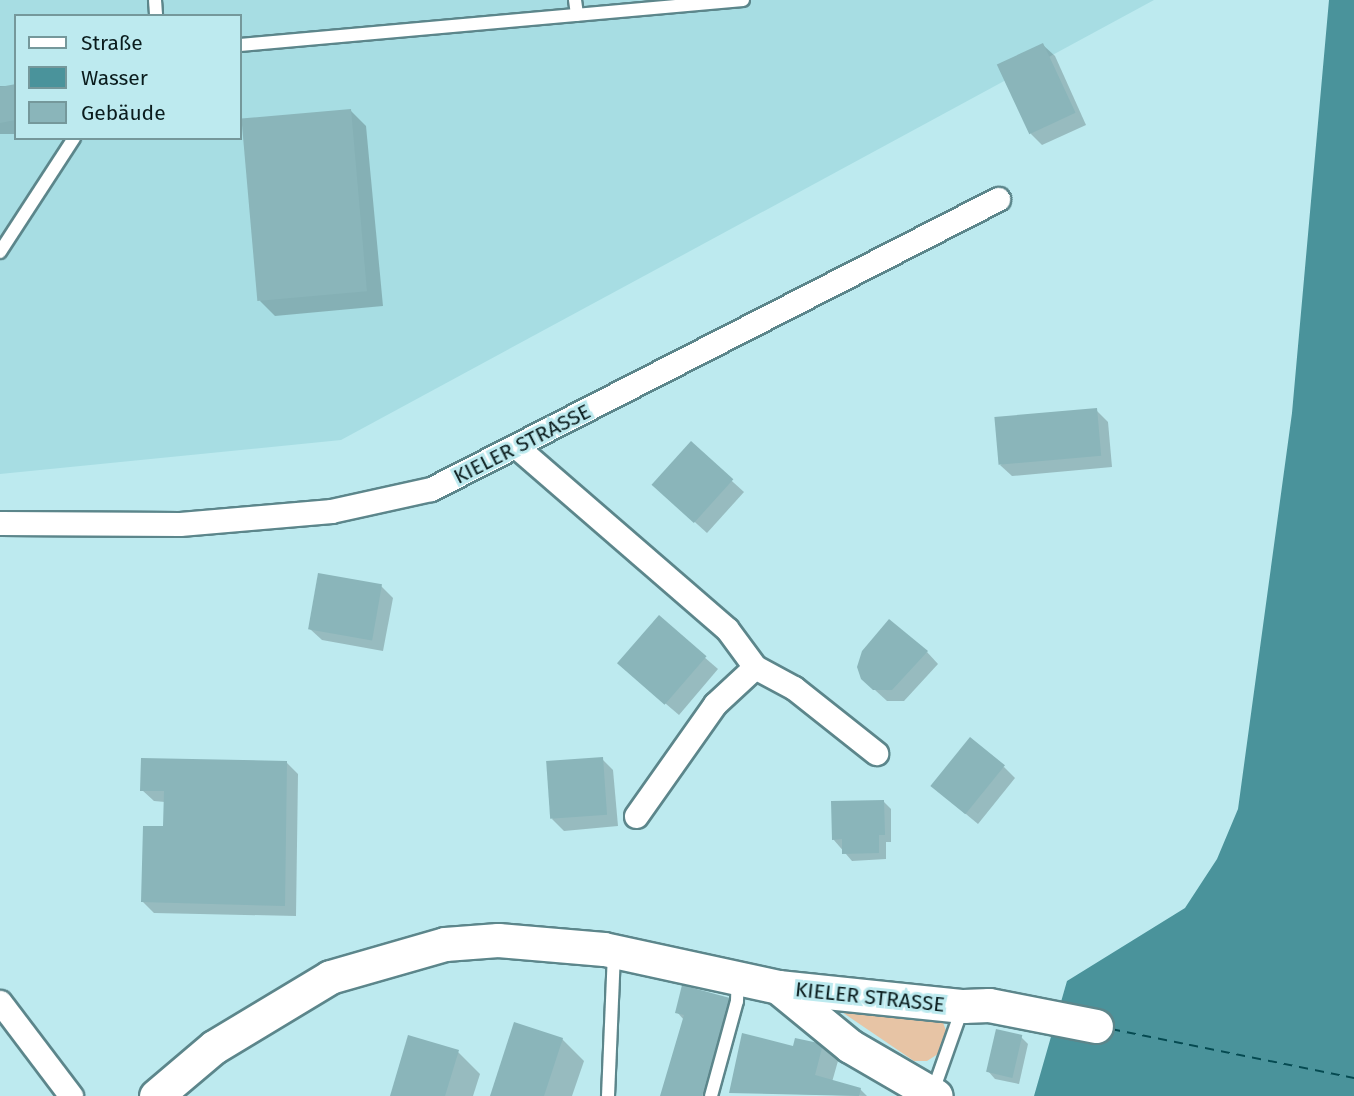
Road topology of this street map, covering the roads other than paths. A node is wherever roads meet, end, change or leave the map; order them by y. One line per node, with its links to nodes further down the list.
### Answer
1 (575, 0): 3 (lane)
2 (743, 0): 3 (lane)
3 (577, 15): 4 (lane)
4 (242, 45)
5 (73, 140): 7 (lane)
6 (998, 200): 8 (street, KIELER STRASSE)
7 (0, 252)
8 (518, 448): 9 (street, KIELER STRASSE); 10 (street)
9 (0, 523)
10 (755, 667): 11 (street); 12 (street)
11 (876, 752)
12 (636, 816)
13 (615, 951): 14 (main road, KIELER STRASSE); 21 (main road, KIELER STRASSE); 22 (lane)
14 (738, 978): 15 (main road, KIELER STRASSE); 23 (lane)
15 (778, 987): 17 (main road, KIELER STRASSE); 19 (main road, KIELER STRASSE)
16 (0, 1002): 20 (street)
17 (963, 1006): 18 (main road, KIELER STRASSE); 19 (lane, KIELER STRASSE)
18 (1096, 1026)
19 (934, 1095)
20 (71, 1096)
21 (156, 1096)
22 (608, 1096)
23 (711, 1096)

